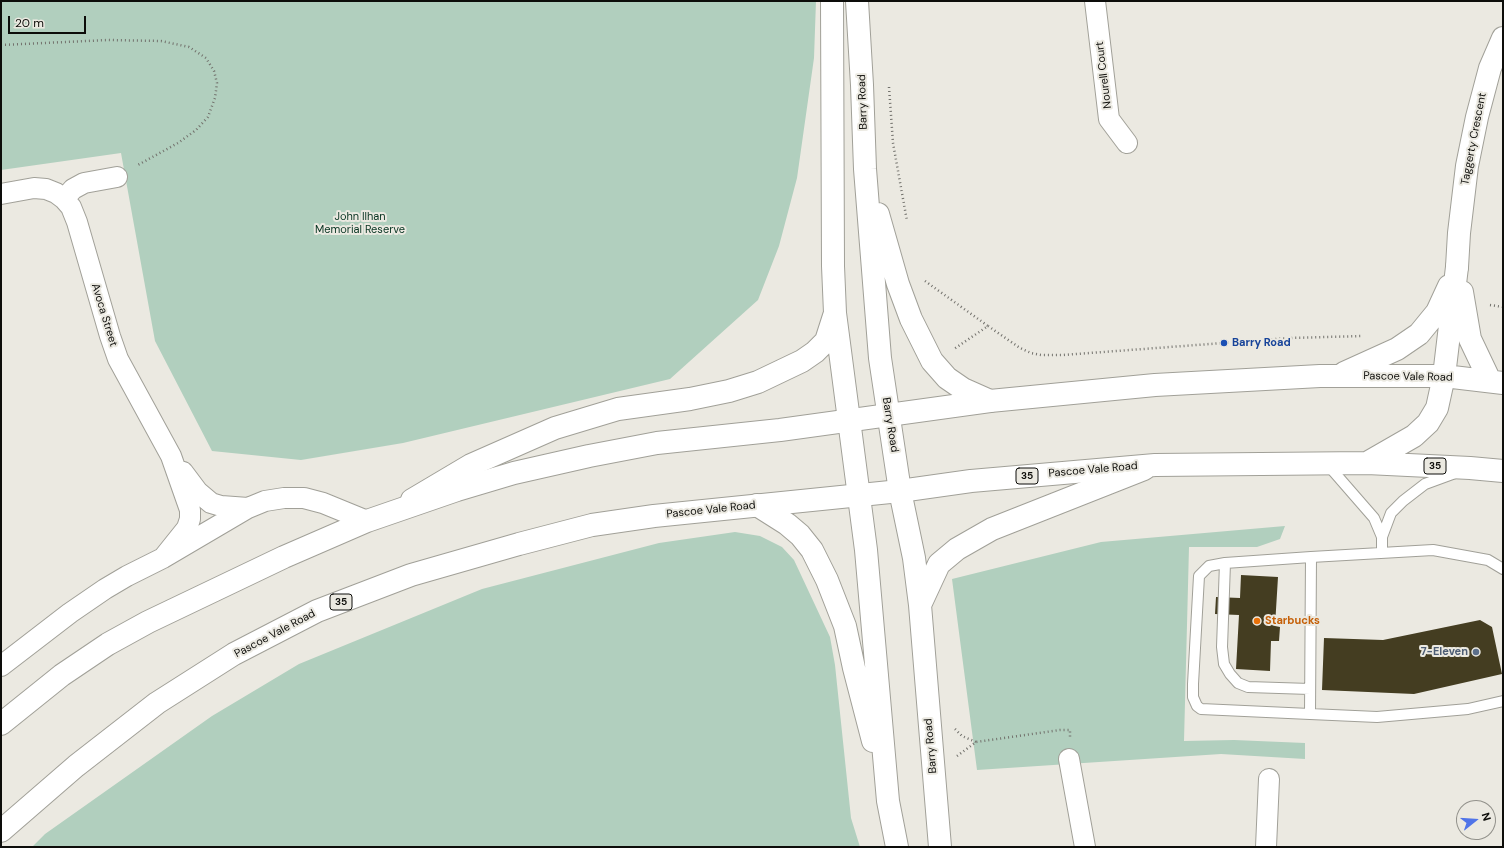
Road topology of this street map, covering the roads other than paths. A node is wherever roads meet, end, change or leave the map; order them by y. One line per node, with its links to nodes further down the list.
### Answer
1 (832, 1): 11 (main road)
2 (857, 1): 6 (main road, Barry Road)
3 (1095, 1): 5 (street, Nourell Court)
4 (1503, 38): 10 (main road, Taggerty Crescent)
5 (1127, 143)
6 (865, 169): 15 (main road); 16 (main road, Barry Road)
7 (117, 177): 9 (street)
8 (1, 194): 9 (street, Avoca Street)
9 (64, 199): 18 (street, Avoca Street)
10 (1457, 267): 12 (main road); 13 (main road); 14 (main road)
11 (836, 313): 17 (main road); 28 (main road)
12 (1338, 376): 13 (main road, Pascoe Vale Road); 15 (main road, Pascoe Vale Road)
13 (1444, 376): 14 (main road, Pascoe Vale Road); 19 (main road)
14 (1497, 382)
15 (990, 401): 16 (main road, Pascoe Vale Road)
16 (888, 414): 17 (main road, Pascoe Vale Road); 24 (main road, Barry Road)
17 (849, 420): 25 (main road); 28 (main road, Pascoe Vale Road)
18 (171, 456): 27 (street, Avoca Street); 33 (street, Avoca Street)
19 (1367, 463): 20 (main road, Pascoe Vale Road / 35); 22 (main road, Pascoe Vale Road / 35)
20 (1327, 464): 21 (main road, Pascoe Vale Road / 35); 30 (lane)
21 (1154, 465): 24 (main road, Pascoe Vale Road / 35); 36 (main road)
22 (1470, 468): 23 (main road, Pascoe Vale Road / 35); 30 (lane)
23 (1503, 472)
24 (900, 491): 25 (main road, Pascoe Vale Road / 35); 36 (main road, Barry Road)
25 (860, 495): 26 (main road, Pascoe Vale Road / 35); 44 (main road)
26 (757, 505): 44 (main road); 45 (main road, Pascoe Vale Road / 35)
27 (248, 508): 29 (street); 33 (street)
28 (393, 511): 29 (main road, Pascoe Vale Road)
29 (367, 521): 41 (main road, Pascoe Vale Road)
30 (1382, 537): 31 (lane)
31 (1382, 553): 32 (lane); 35 (lane)
32 (1311, 557): 34 (lane); 38 (lane)
33 (163, 558): 37 (street)
34 (1225, 563): 38 (lane); 40 (lane)
35 (1503, 569)
36 (920, 604): 47 (main road, Barry Road)
37 (1, 666)
38 (1310, 689): 40 (lane)
39 (1503, 701): 40 (lane)
40 (1310, 714)
41 (1, 724)
42 (1069, 759): 48 (street)
43 (1269, 779): 49 (street)
44 (888, 800): 46 (main road)
45 (1, 832)
46 (897, 847)
47 (940, 847)
48 (1085, 847)
49 (1266, 847)

